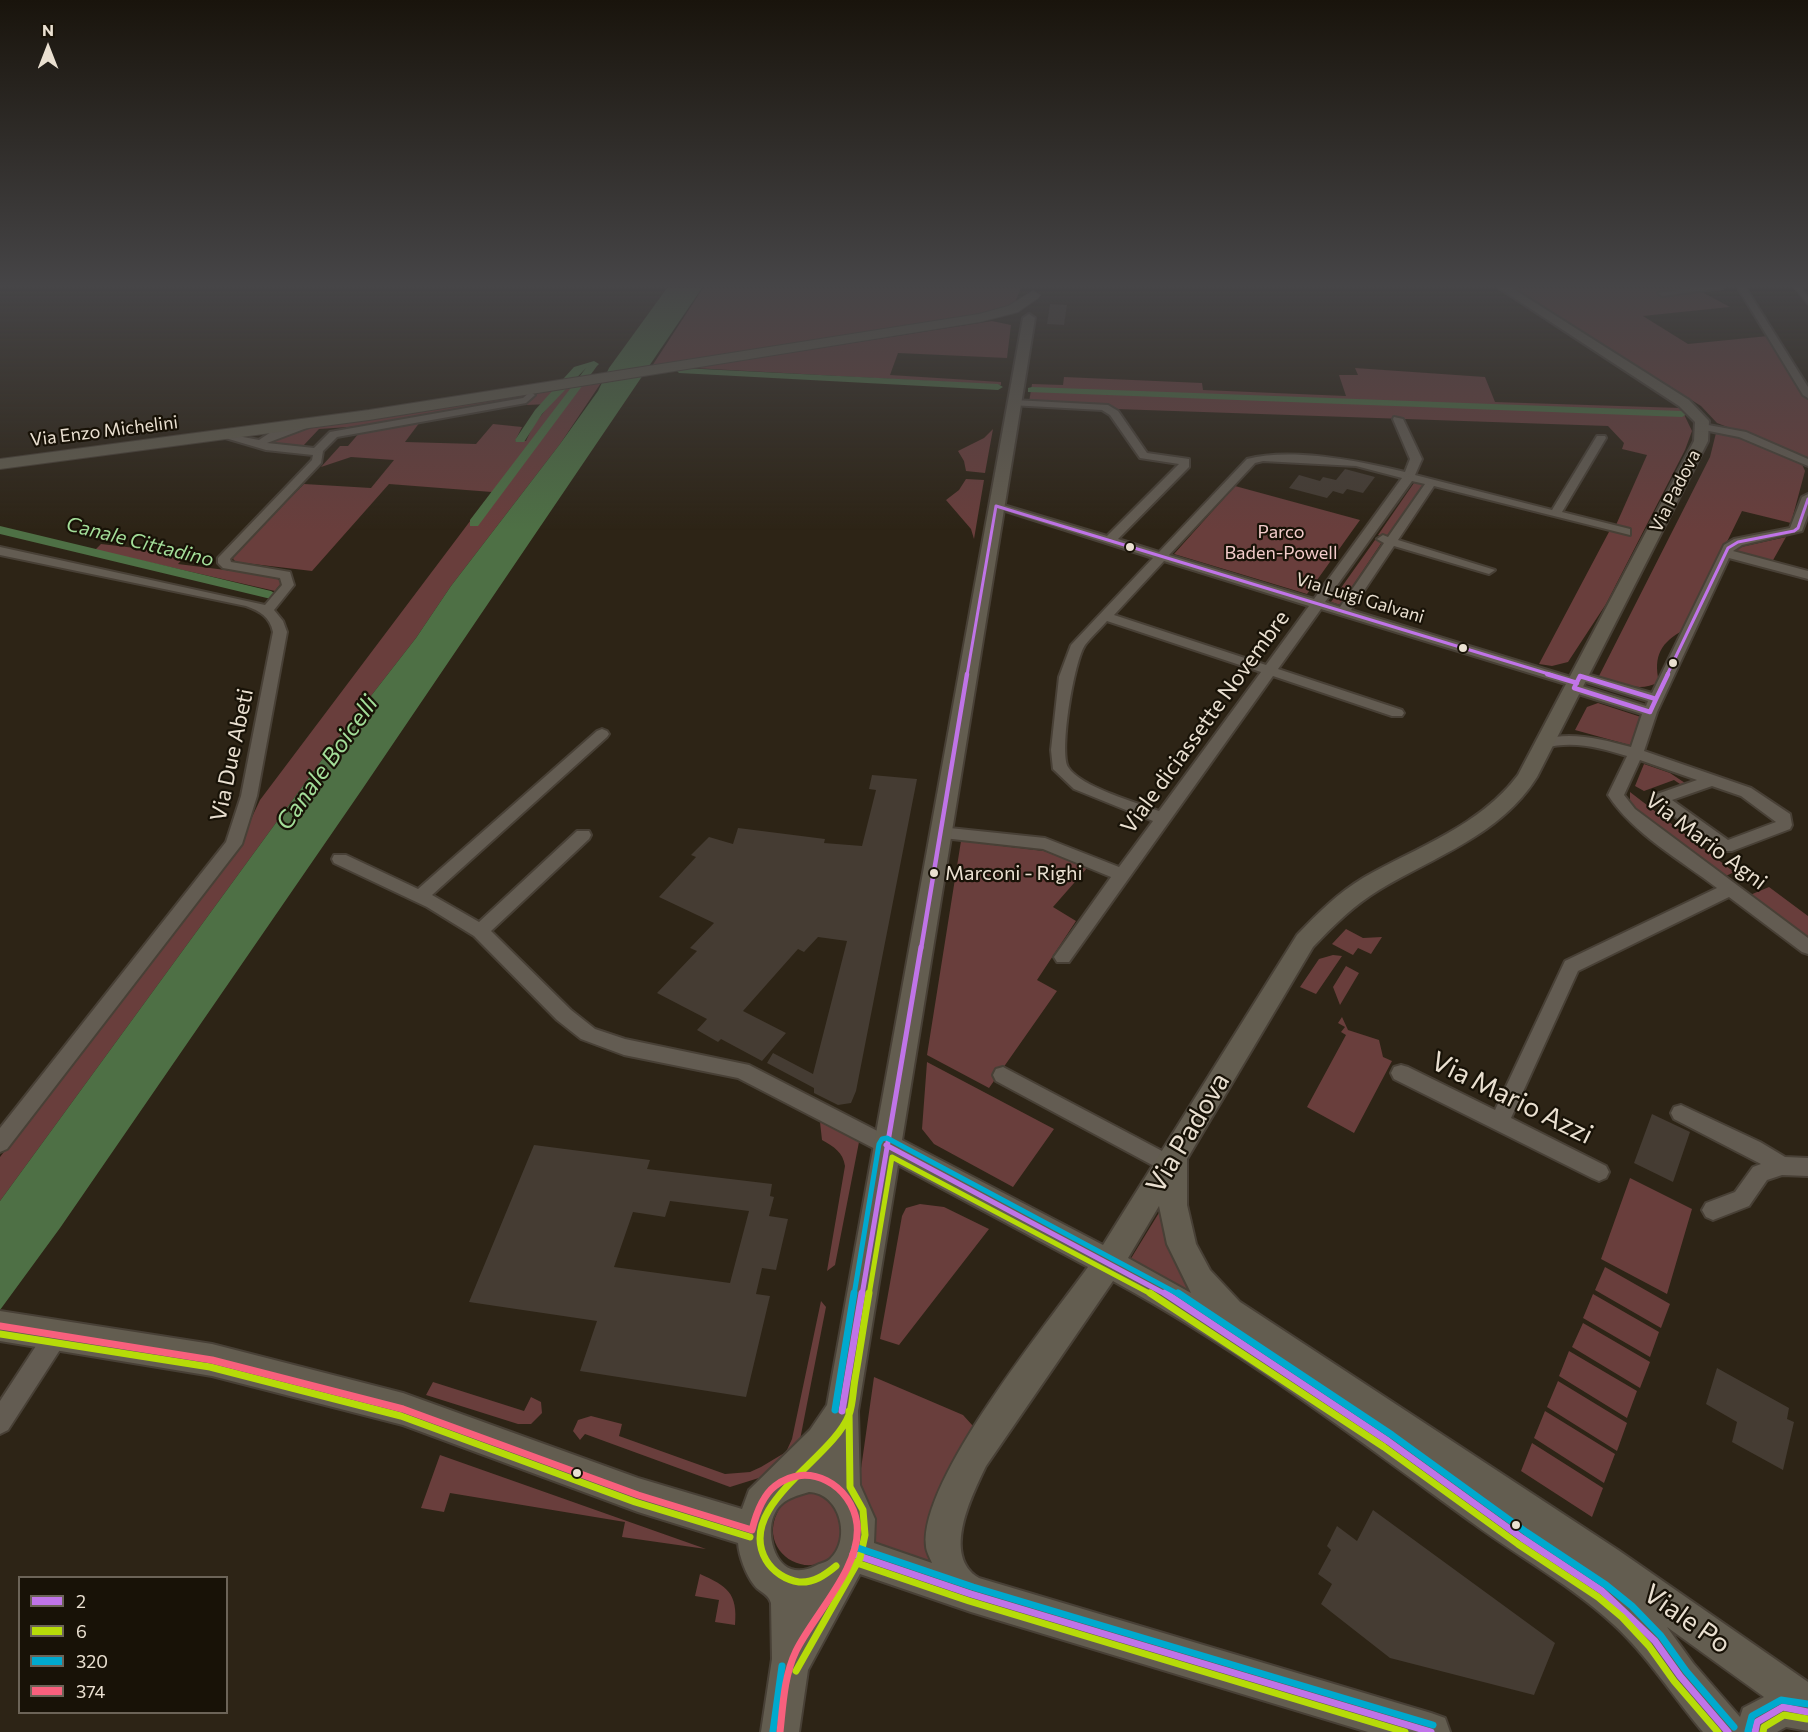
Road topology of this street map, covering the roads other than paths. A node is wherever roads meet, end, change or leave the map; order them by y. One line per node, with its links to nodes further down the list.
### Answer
1 (661, 369): 9 (main road, Via Enzo Michelini)
2 (1020, 369): 7 (main road)
3 (1631, 369): 10 (main road, Via Padova)
4 (1792, 369): 6 (street)
5 (530, 395): 14 (street)
6 (1808, 395)
7 (1014, 403): 20 (main road); 24 (street)
8 (1398, 419): 17 (street, Viale diciassette Novembre)
9 (308, 424): 11 (main road, Via Enzo Michelini); 13 (street)
10 (1703, 427): 15 (street); 36 (main road, Via Padova)
11 (226, 435): 13 (street); 16 (main road, Via Enzo Michelini)
12 (1601, 438): 21 (street)
13 (261, 444): 14 (street)
14 (317, 451): 32 (street)
15 (1808, 463)
16 (0, 464)
17 (1409, 477): 18 (street); 23 (street, Viale diciassette Novembre); 28 (street)
18 (1431, 483): 21 (street); 25 (street)
19 (1808, 498): 27 (street)
20 (996, 506): 24 (street, Via Luigi Galvani); 44 (main road)
21 (1555, 514): 22 (street)
22 (1626, 532)
23 (1368, 535): 25 (street); 31 (street, Viale diciassette Novembre)
24 (1109, 541): 28 (street, Via Luigi Galvani)
25 (1391, 542): 29 (street); 33 (street)
26 (0, 551): 32 (street)
27 (1727, 551): 30 (street); 37 (street)
28 (1160, 556): 31 (street, Via Luigi Galvani); 34 (street)
29 (1490, 570)
30 (1808, 575)
31 (1318, 604): 33 (street, Via Luigi Galvani); 35 (street, Viale diciassette Novembre)
32 (267, 610): 57 (street, Via Due Abeti)
33 (1343, 612): 36 (street, Via Luigi Galvani)
34 (1104, 616): 35 (street); 43 (street)
35 (1270, 672): 38 (street); 43 (street, Viale diciassette Novembre)
36 (1577, 682): 37 (street); 40 (main road, Via Padova)
37 (1653, 705): 41 (street)
38 (1397, 713)
39 (602, 735): 49 (street)
40 (1545, 743): 41 (street); 59 (main road, Via Padova)
41 (1635, 754): 42 (street); 48 (street, Via Mario Agni)
42 (1715, 781): 42 (street)
43 (1163, 819): 47 (street, Viale diciassette Novembre)
44 (940, 833): 47 (street); 58 (main road)
45 (583, 835): 50 (street)
46 (340, 859): 49 (street)
47 (1122, 875): 52 (street, Viale diciassette Novembre)
48 (1730, 889): 51 (street, Via Mario Agni); 56 (street)
49 (419, 897): 50 (street)
50 (480, 931): 58 (street)
51 (1808, 947)
52 (1063, 957)
53 (1401, 1073): 56 (street, Via Mario Azzi)
54 (1004, 1075): 59 (street)
55 (1680, 1113): 60 (street)
56 (1499, 1122): 62 (street, Via Mario Azzi)
57 (0, 1143)
58 (886, 1145): 64 (main road, Viale Po); 67 (main road)
59 (1173, 1163): 64 (main road, Via Padova); 76 (main road, Viale Po)
60 (1782, 1166): 61 (street); 63 (street)
61 (1808, 1167)
62 (1599, 1172)
63 (1713, 1210)
64 (1109, 1262): 74 (main road, Via Padova); 80 (main road, Viale Po)
65 (2, 1326): 66 (main road)
66 (57, 1334): 68 (street); 71 (main road)
67 (842, 1411): 69 (main road); 70 (main road)
68 (0, 1422)
69 (781, 1482): 70 (main road); 71 (main road)
70 (843, 1489): 72 (main road)
71 (752, 1530): 73 (main road)
72 (847, 1563): 73 (main road); 74 (main road); 75 (main road)
73 (784, 1586): 75 (main road)
74 (970, 1594): 79 (main road)
75 (789, 1667): 78 (main road)
76 (1808, 1705)
77 (1808, 1712): 81 (main road)
78 (780, 1732)
79 (1431, 1732)
80 (1728, 1732)
81 (1755, 1732)

